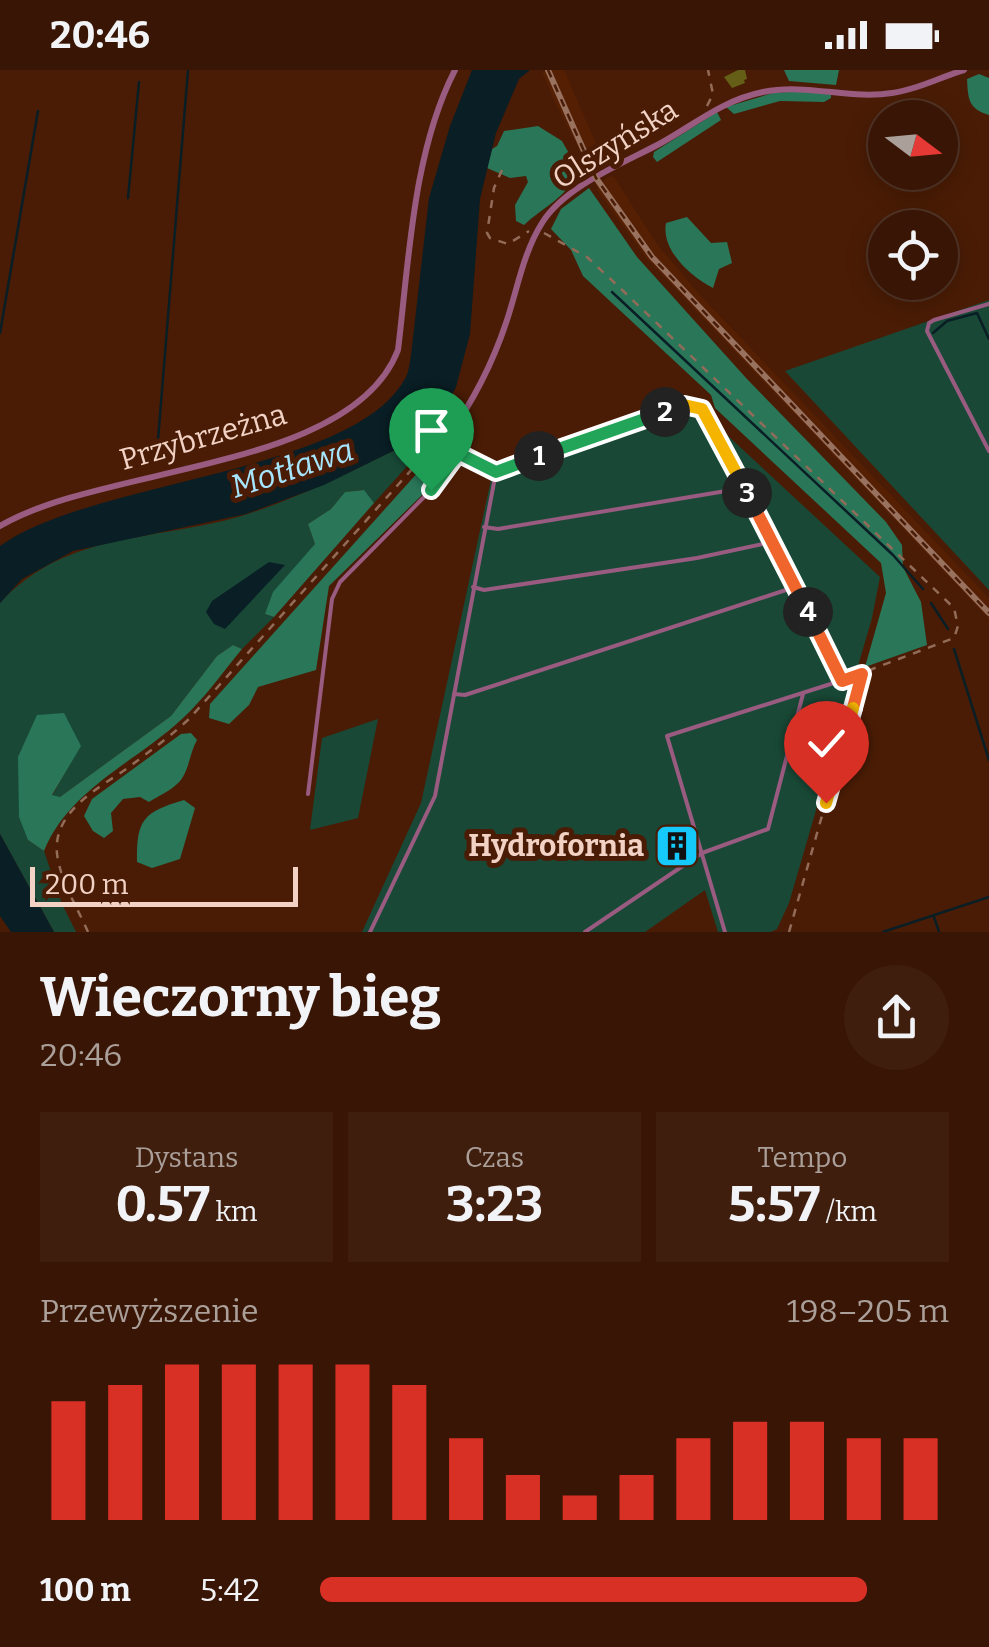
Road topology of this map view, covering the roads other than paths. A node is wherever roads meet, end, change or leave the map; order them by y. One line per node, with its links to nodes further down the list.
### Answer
1 (454, 70): 9 (street, Przybrzeżna)
2 (964, 70): 4 (street, Olszyńska)
3 (989, 304): 5 (lane)
4 (447, 438): 6 (lane)
5 (989, 451)
6 (458, 453): 7 (lane); 18 (lane)
7 (494, 471): 8 (lane); 10 (lane)
8 (744, 488): 10 (lane); 11 (lane)
9 (2, 524)
10 (484, 527): 12 (lane)
11 (772, 542): 12 (lane); 13 (lane)
12 (473, 586): 17 (lane)
13 (796, 587): 15 (lane); 17 (lane)
14 (862, 674): 15 (lane)
15 (842, 681): 16 (lane)
16 (804, 693): 19 (lane); 19 (lane)
17 (454, 694): 20 (lane)
18 (308, 794)
19 (702, 853): 21 (lane); 22 (lane)
20 (370, 932)
21 (585, 932)
22 (725, 932)

